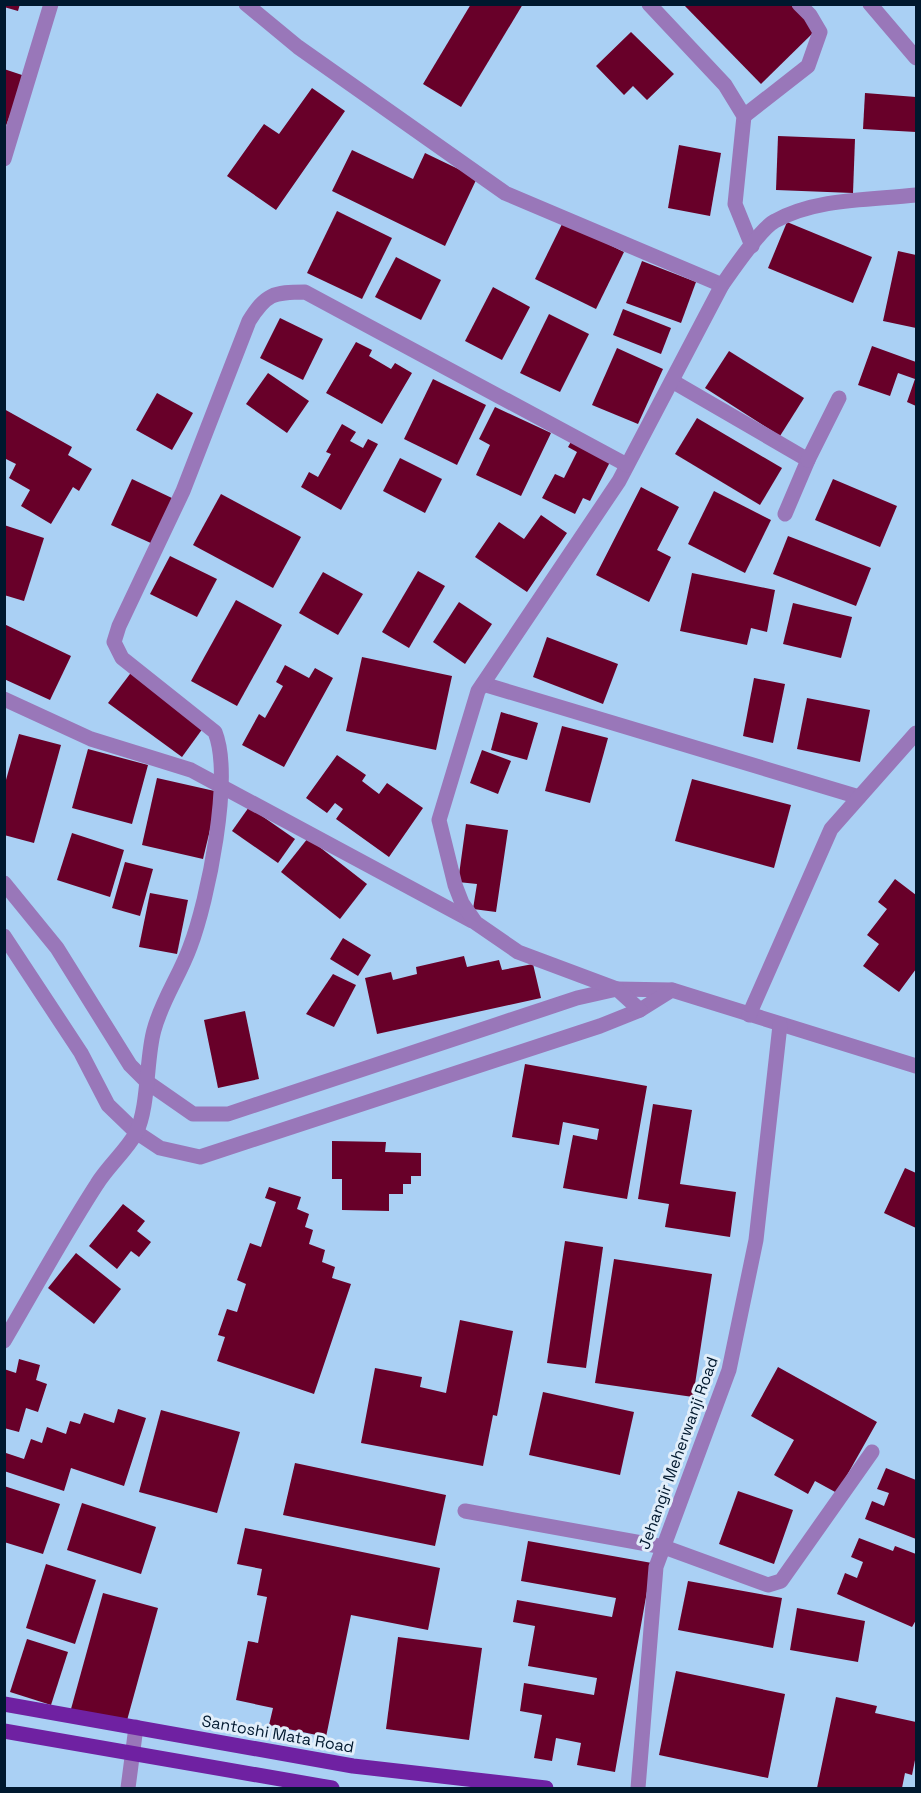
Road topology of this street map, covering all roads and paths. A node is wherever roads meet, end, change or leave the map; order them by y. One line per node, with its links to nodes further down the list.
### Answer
1 (51, 4): 8 (street)
2 (246, 4): 11 (street)
3 (649, 4): 7 (street)
4 (799, 4): 7 (street)
5 (870, 4): 6 (street)
6 (916, 58)
7 (744, 117): 10 (street)
8 (4, 159)
9 (916, 195): 10 (street)
10 (752, 246): 11 (street)
11 (722, 285): 12 (street)
12 (672, 381): 14 (street); 15 (street)
13 (839, 398): 14 (street)
14 (808, 460): 16 (street)
15 (627, 465): 17 (street); 20 (street)
16 (785, 514)
17 (483, 684): 21 (street); 23 (street)
18 (4, 699): 20 (street)
19 (916, 733): 21 (street)
20 (222, 787): 23 (street); 31 (street)
21 (859, 797): 28 (street)
22 (4, 883): 31 (street)
23 (476, 923): 25 (street)
24 (4, 936): 32 (street)
25 (617, 989): 26 (street); 27 (street); 31 (street)
26 (672, 990): 27 (street); 28 (street)
27 (640, 1010): 32 (street)
28 (748, 1015): 29 (street)
29 (780, 1025): 30 (street); 36 (street, Jehangir Meherwanji Road)
30 (916, 1066)
31 (147, 1082): 32 (street)
32 (136, 1132): 33 (street)
33 (4, 1341)
34 (872, 1452): 36 (street)
35 (465, 1511): 36 (street)
36 (664, 1547): 44 (street, Jehangir Meherwanji Road)
37 (4, 1704): 38 (main road, Santoshi Mata Road)
38 (136, 1727): 40 (street); 43 (main road, Santoshi Mata Road)
39 (4, 1731): 40 (main road)
40 (133, 1754): 41 (street); 42 (main road)
41 (128, 1788)
42 (332, 1788)
43 (546, 1788)
44 (638, 1788)

